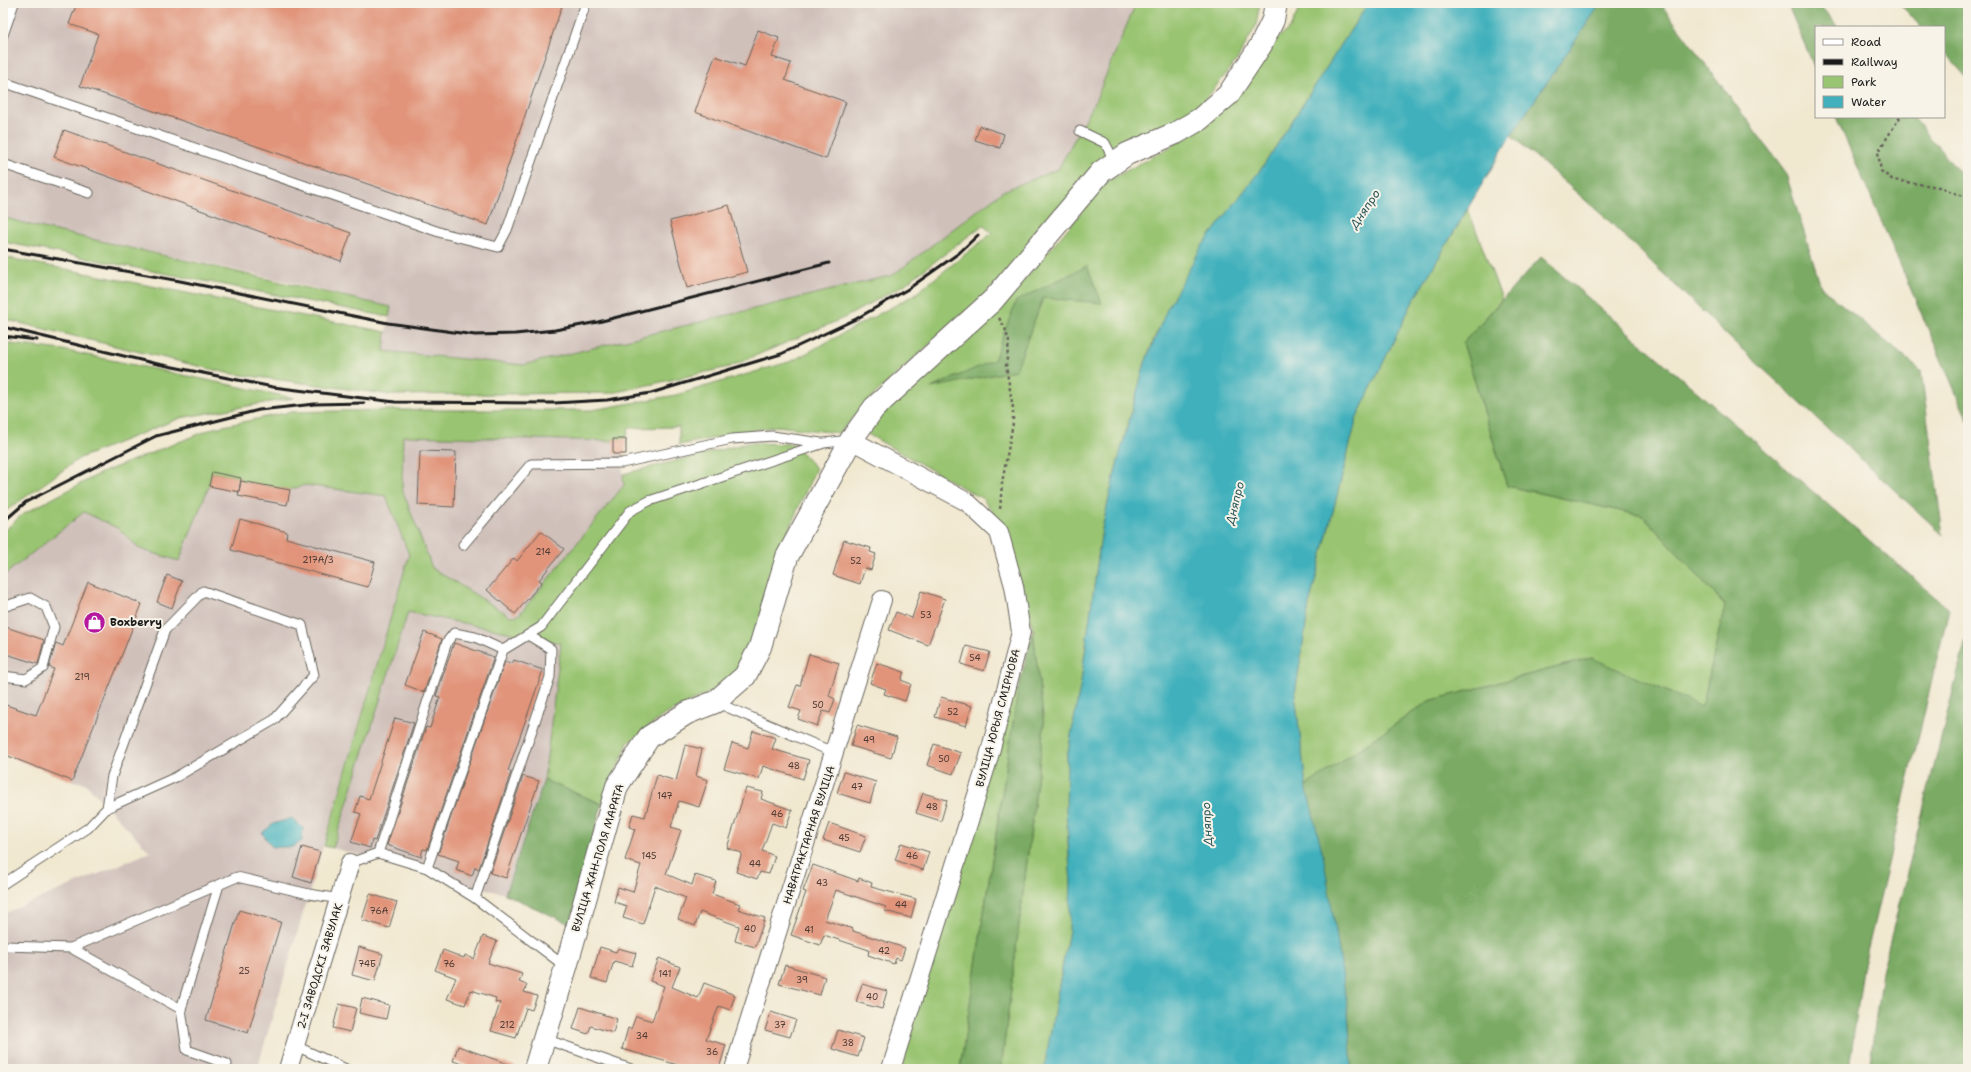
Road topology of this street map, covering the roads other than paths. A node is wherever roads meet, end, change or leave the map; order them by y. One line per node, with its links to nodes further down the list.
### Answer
1 (14, 3): 4 (lane)
2 (586, 3): 5 (lane)
3 (1276, 3): 7 (street, ВУЛІЦА ЖАН-ПОЛЯ МАРАТА)
4 (3, 35)
5 (3, 82)
6 (1080, 130): 7 (lane)
7 (1114, 162): 10 (street, ВУЛІЦА ЖАН-ПОЛЯ МАРАТА)
8 (3, 164): 9 (lane)
9 (89, 192)
10 (851, 440): 11 (lane); 18 (street, ВУЛІЦА ЖАН-ПОЛЯ МАРАТА); 40 (street, ВУЛІЦА ЮРЫЯ СМІРНОВА)
11 (824, 443): 12 (lane); 15 (lane)
12 (463, 545)
13 (882, 600): 19 (street, НАВАТРАКТАРНАЯ ВУЛІЦА)
14 (3, 607): 17 (lane)
15 (528, 635): 16 (lane); 26 (lane)
16 (503, 650): 21 (lane); 23 (lane)
17 (3, 676)
18 (715, 702): 19 (lane); 30 (street, ВУЛІЦА ЖАН-ПОЛЯ МАРАТА)
19 (835, 753): 39 (street, НАВАТРАКТАРНАЯ ВУЛІЦА)
20 (107, 808): 20 (lane); 24 (lane)
21 (378, 853): 22 (lane); 23 (lane)
22 (350, 863): 27 (street, 2-І ЗАВОДСКІ ЗАВУЛАК)
23 (427, 868): 26 (lane)
24 (3, 884)
25 (219, 884): 27 (lane); 29 (lane); 31 (lane)
26 (475, 898): 30 (lane)
27 (340, 899): 33 (street, 2-І ЗАВОДСКІ ЗАВУЛАК)
28 (4, 946): 29 (lane)
29 (71, 948): 31 (lane)
30 (566, 967): 32 (street, ВУЛІЦА ЖАН-ПОЛЯ МАРАТА)
31 (181, 1009): 34 (lane)
32 (545, 1039): 37 (street, ВУЛІЦА ЖАН-ПОЛЯ МАРАТА); 38 (lane)
33 (296, 1046): 35 (street, 2-І ЗАВОДСКІ ЗАВУЛАК); 36 (lane)
34 (227, 1064)
35 (288, 1069)
36 (346, 1069)
37 (535, 1069)
38 (631, 1069)
39 (734, 1069)
40 (891, 1069)

